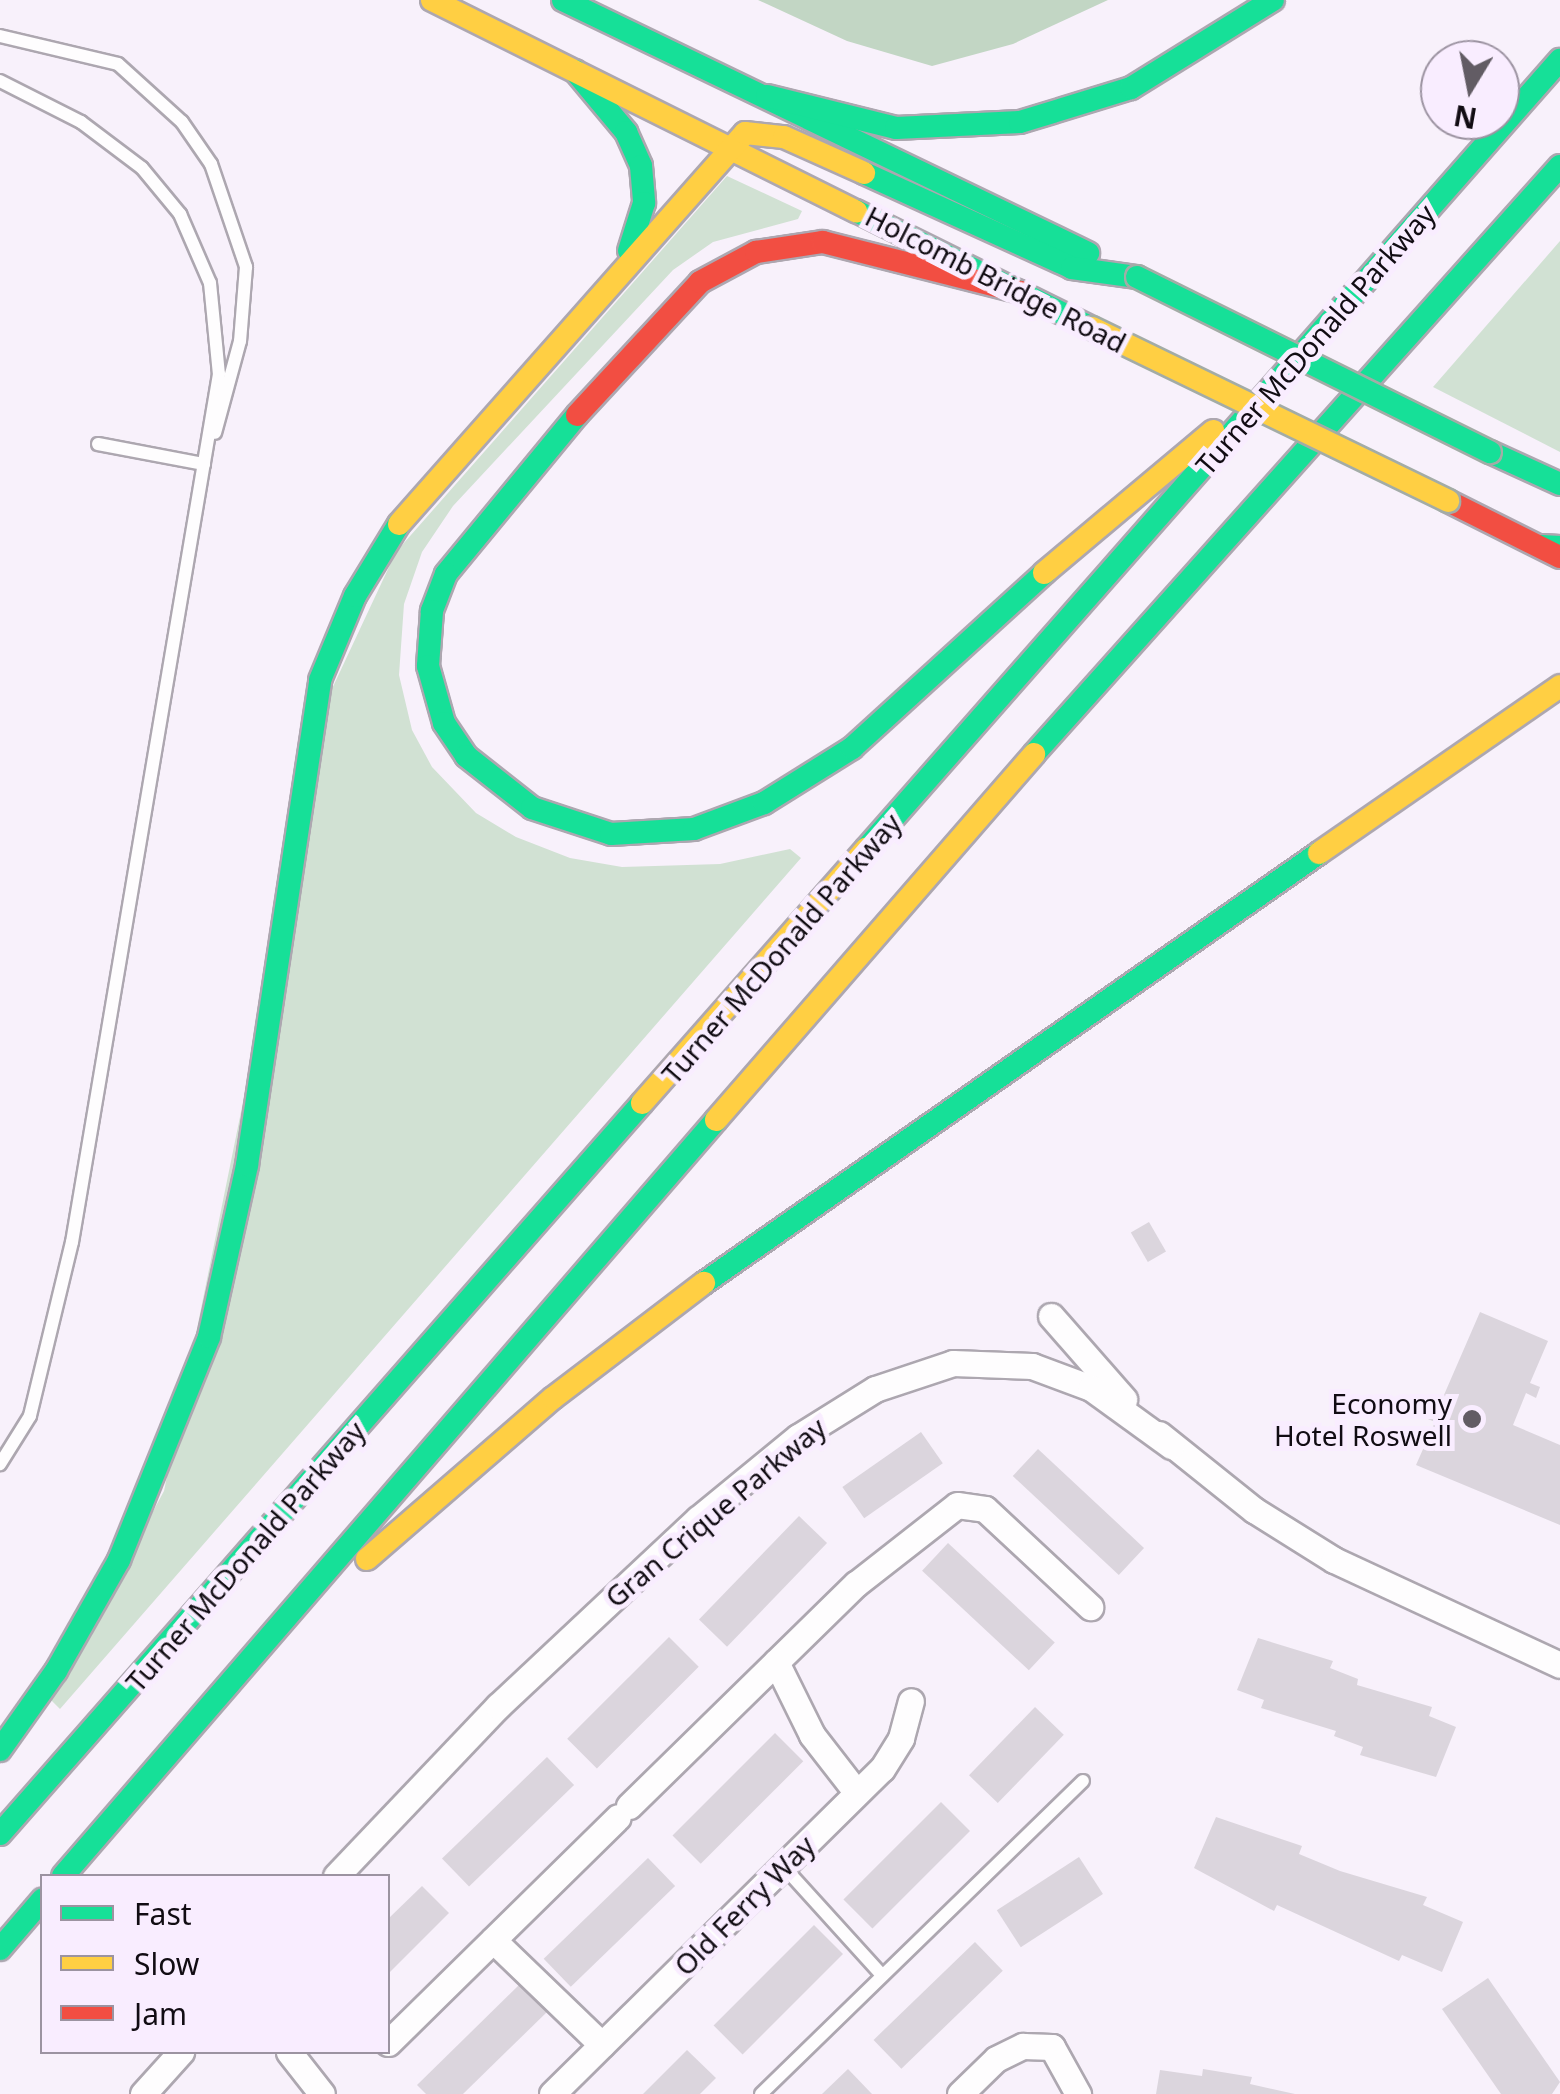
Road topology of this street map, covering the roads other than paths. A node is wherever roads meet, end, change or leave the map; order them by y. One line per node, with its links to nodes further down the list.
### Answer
1 (432, 0): 6 (main road, Holcomb Bridge Road)
2 (563, 0): 8 (main road)
3 (1273, 0): 8 (main road)
4 (0, 36): 16 (lane)
5 (1560, 60): 14 (main road, Turner McDonald Parkway)
6 (575, 71): 9 (main road, Holcomb Bridge Road); 12 (main road)
7 (0, 80): 16 (lane)
8 (767, 96): 11 (main road)
9 (727, 146): 11 (main road); 12 (main road); 13 (main road, Holcomb Bridge Road)
10 (1560, 166): 26 (main road)
11 (1137, 277): 17 (main road, bridge)
12 (613, 278): 30 (main road)
13 (1024, 293): 14 (main road); 18 (main road, Holcomb Bridge Road, bridge)
14 (1271, 392): 33 (main road, Turner McDonald Parkway)
15 (98, 444): 16 (lane)
16 (204, 464): 24 (lane)
17 (1560, 484)
18 (1554, 550)
19 (1548, 666): 21 (main road)
20 (1560, 686): 21 (main road)
21 (1474, 742): 26 (main road)
22 (1052, 1316): 23 (street)
23 (1171, 1446): 28 (street); 36 (street, Gran Crique Parkway)
24 (0, 1464)
25 (1090, 1607): 27 (street)
26 (268, 1642): 35 (main road)
27 (776, 1662): 32 (street); 38 (street)
28 (1560, 1665)
29 (911, 1701): 32 (street, Old Ferry Way)
30 (0, 1750)
31 (1083, 1781): 40 (lane)
32 (857, 1792): 34 (street, Old Ferry Way)
33 (0, 1834)
34 (783, 1866): 40 (lane); 42 (street, Old Ferry Way)
35 (65, 1874)
36 (338, 1874)
37 (40, 1902): 39 (main road)
38 (493, 1940): 41 (street); 42 (street)
39 (0, 1949)
40 (882, 1975): 48 (lane)
41 (390, 2041)
42 (602, 2045): 47 (street, Old Ferry Way)
43 (179, 2054): 45 (street)
44 (291, 2054): 46 (street)
45 (143, 2094)
46 (322, 2094)
47 (552, 2094)
48 (761, 2094)
49 (960, 2094): 50 (street)
50 (1078, 2094)

